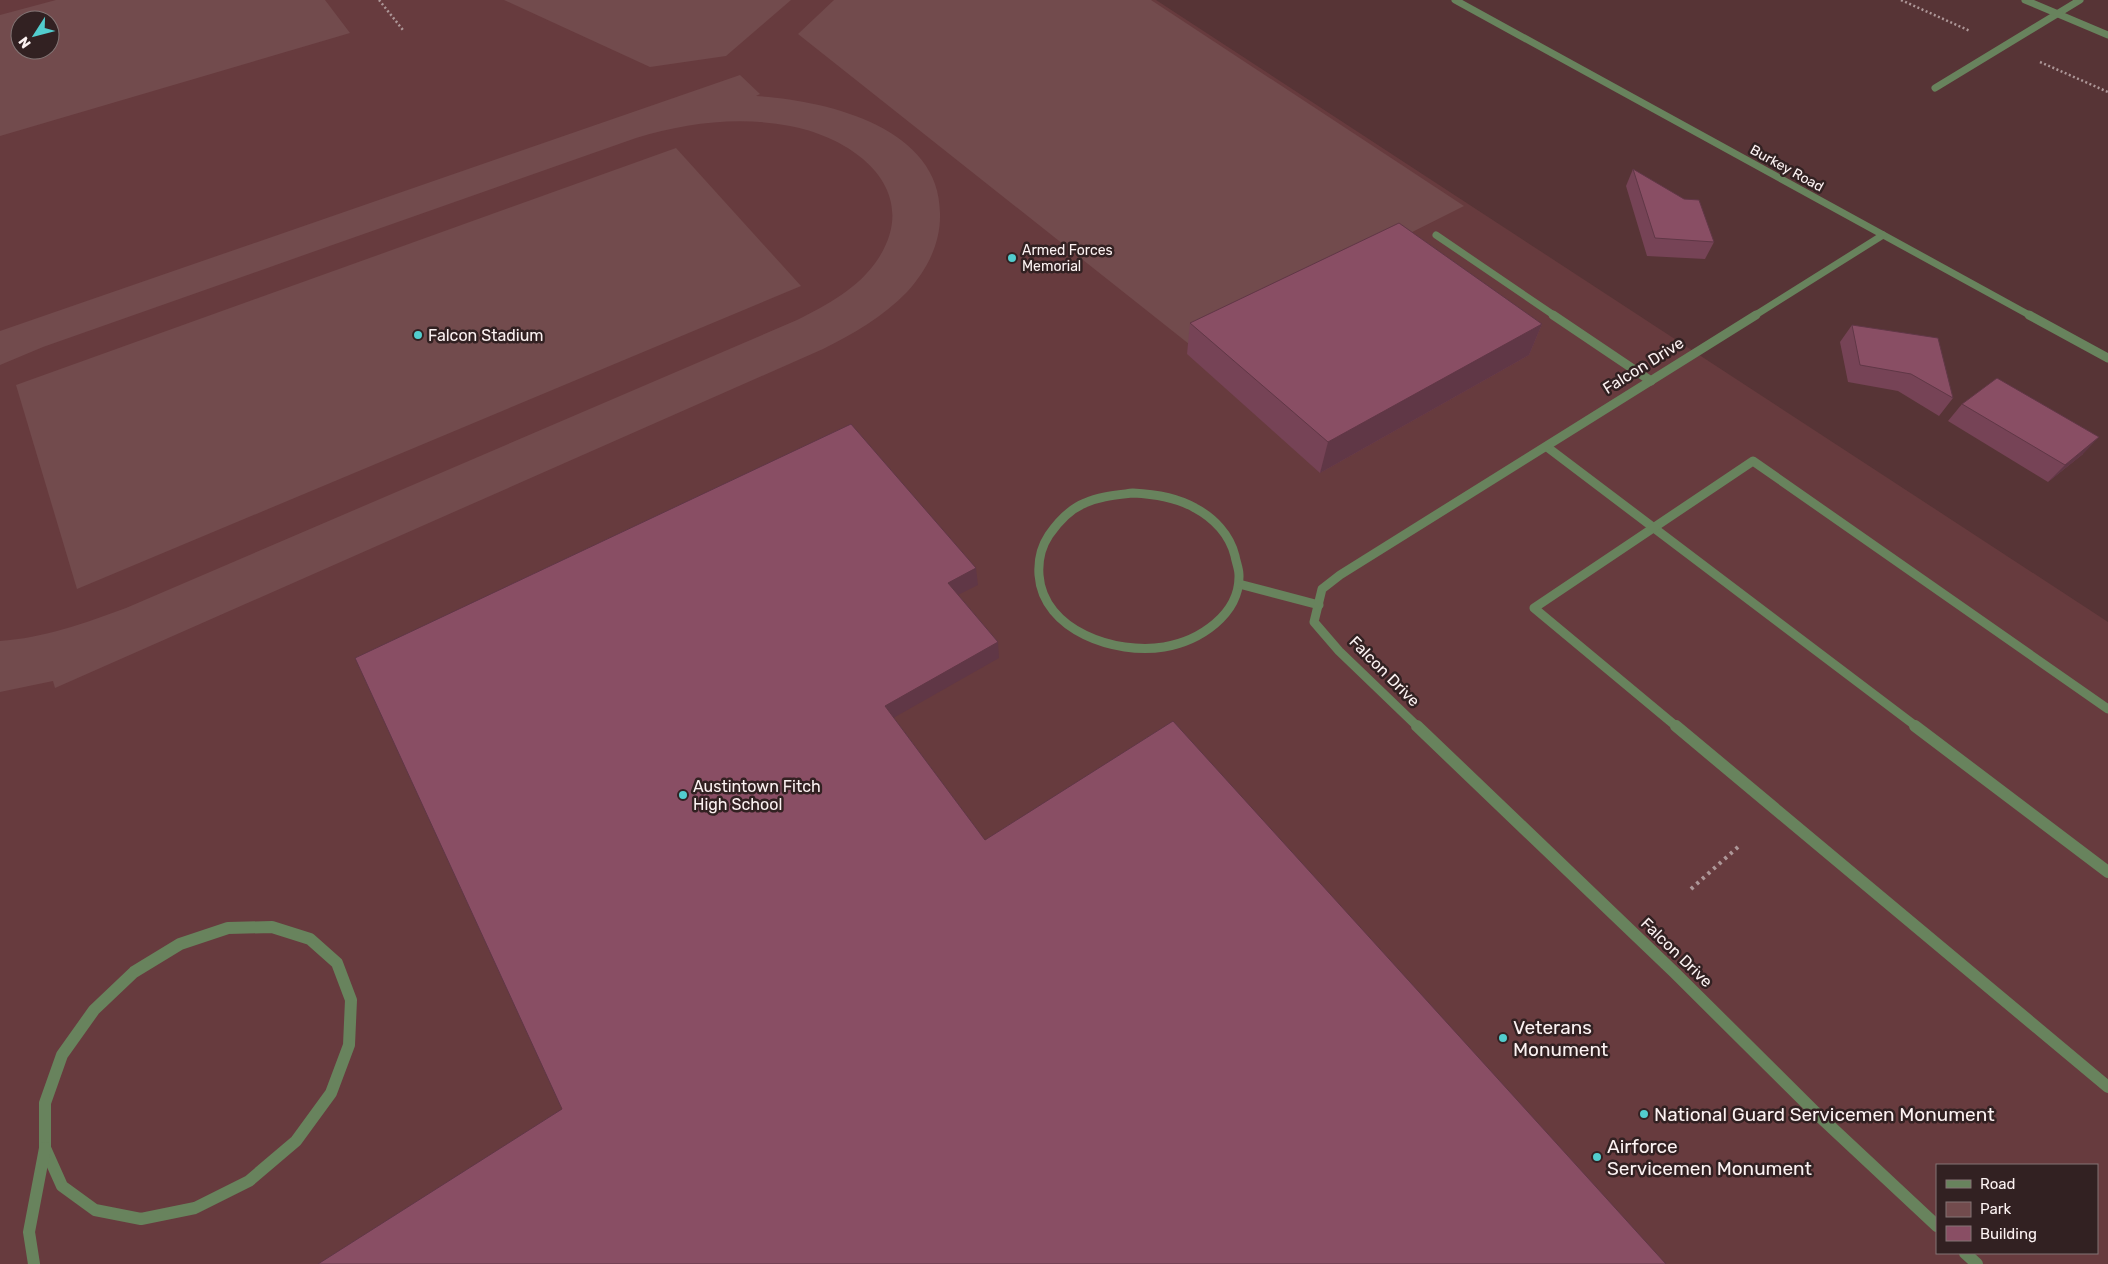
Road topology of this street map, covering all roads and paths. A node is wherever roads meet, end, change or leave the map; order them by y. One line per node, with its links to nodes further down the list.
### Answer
1 (379, 0): 6 (path)
2 (1455, 0): 9 (street, Burkey Road)
3 (2025, 0): 5 (street)
4 (2080, 0): 5 (street)
5 (2057, 14): 7 (street); 8 (street)
6 (403, 30)
7 (2108, 35)
8 (1935, 88)
9 (1883, 234): 11 (street, Burkey Road); 12 (street, Falcon Drive)
10 (1436, 235): 12 (street)
11 (2108, 358)
12 (1652, 381): 13 (street, Falcon Drive)
13 (1547, 447): 14 (street); 16 (street, Falcon Drive)
14 (1653, 529): 17 (street); 19 (street); 21 (street)
15 (1240, 584): 15 (street); 16 (street)
16 (1319, 605): 23 (street, Falcon Drive)
17 (2108, 709)
18 (1738, 847): 20 (path)
19 (2108, 872)
20 (1691, 889)
21 (2108, 1088)
22 (45, 1148): 22 (street); 25 (street)
23 (1936, 1225)
24 (1966, 1254): 26 (street)
25 (34, 1264)
26 (1977, 1264)

